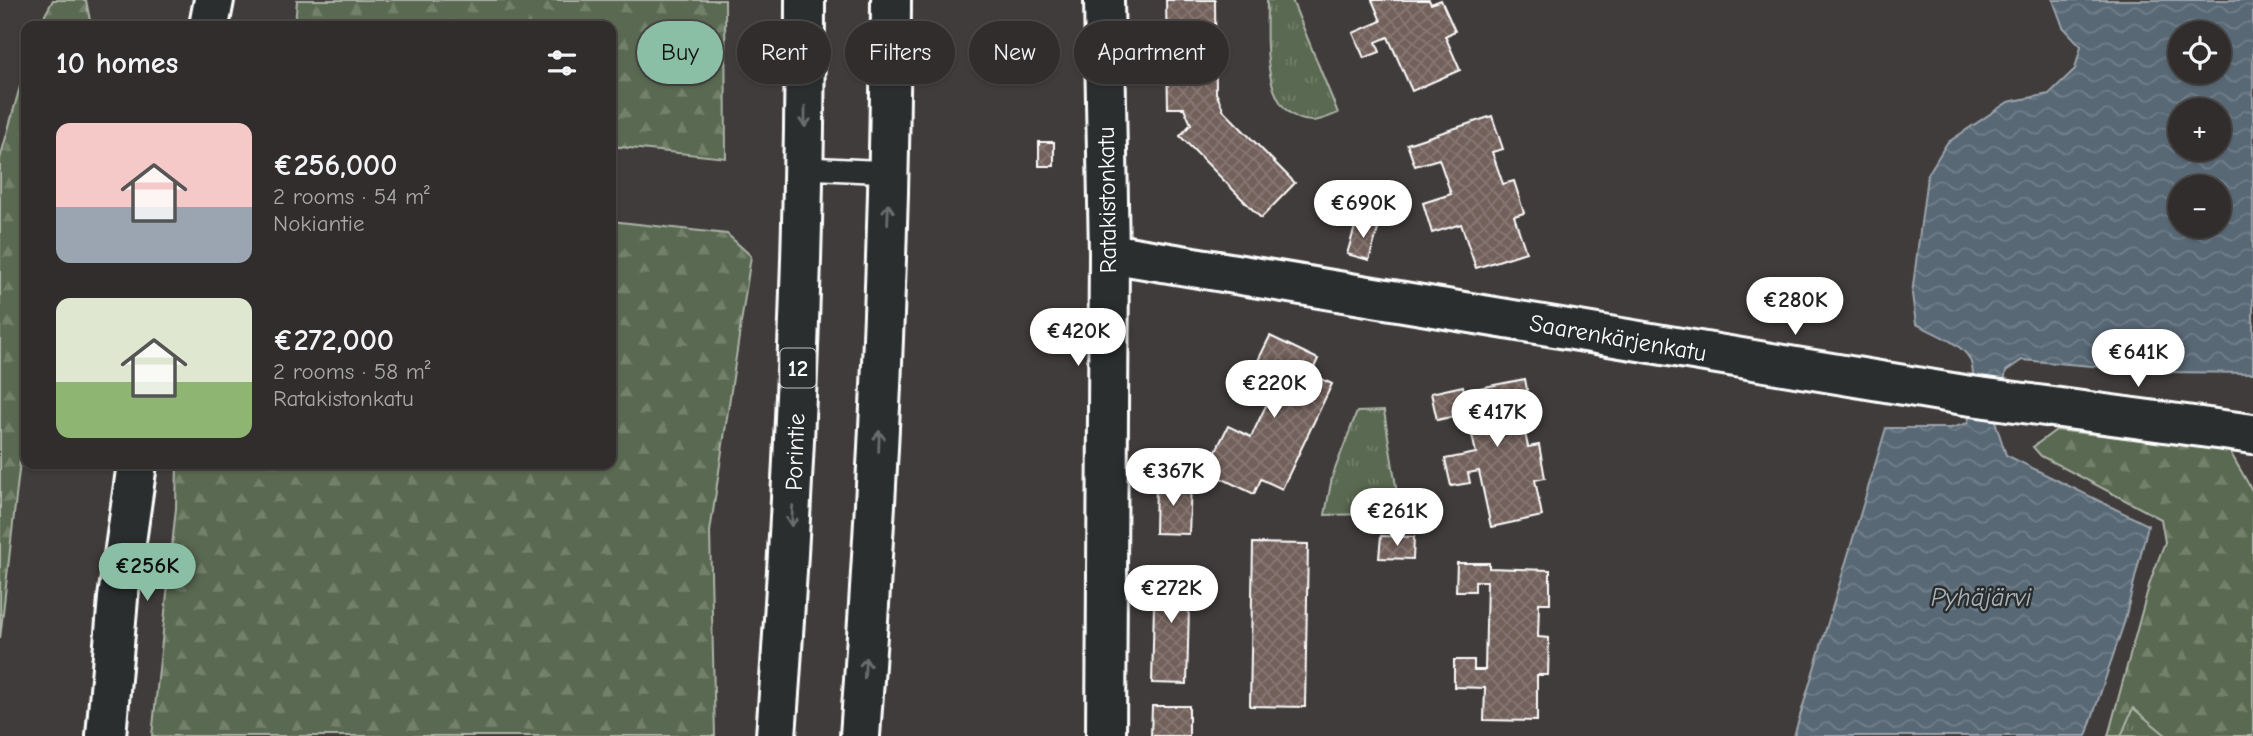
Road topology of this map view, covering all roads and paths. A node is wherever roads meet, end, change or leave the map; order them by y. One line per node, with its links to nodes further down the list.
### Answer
1 (214, 0): 5 (main road)
2 (805, 0): 6 (main road, Porintie / 12, one-way to 6)
3 (891, 0): 7 (main road)
4 (1104, 0): 8 (main road, Ratakistonkatu)
5 (210, 21)
6 (805, 168): 7 (lane); 12 (main road, Porintie / 12, one-way to 12)
7 (890, 172): 13 (main road, one-way to 7)
8 (1109, 253): 9 (main road, Saarenkärjenkatu); 14 (main road, Ratakistonkatu)
9 (2253, 435)
10 (135, 469): 11 (main road)
11 (106, 736)
12 (776, 736)
13 (860, 736)
14 (1106, 736)

